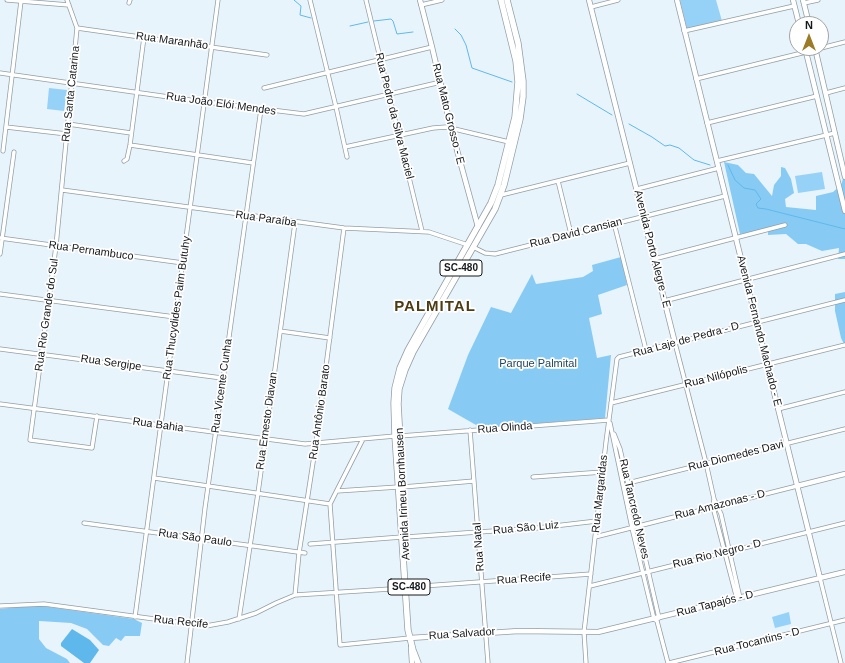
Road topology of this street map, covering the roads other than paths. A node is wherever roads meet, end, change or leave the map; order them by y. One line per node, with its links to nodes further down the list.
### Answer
1 (7, 0): 14 (street)
2 (67, 0): 17 (street, Rua Santa Catarina)
3 (218, 0): 28 (street, Rua Thucydides Paim Butuhy)
4 (310, 0): 34 (street)
5 (366, 0): 33 (street, Rua Pedro da Silva Maciel)
6 (442, 0): 16 (street)
7 (501, 0): 58 (main road, Avenida Irineu Bornhausen / SC-480)
8 (507, 0): 58 (main road, Avenida Irineu Bornhausen / SC-480)
9 (589, 0): 19 (street, Avenida Porto Alegre - E)
10 (618, 0): 19 (street)
11 (677, 0): 23 (street, Avenida Fernando Machado - E)
12 (793, 0): 18 (street)
13 (818, 0): 15 (street)
14 (21, 1): 17 (street); 36 (street)
15 (804, 2): 21 (street)
16 (420, 3): 26 (street, Rua Mato Grosso - E)
17 (69, 5): 22 (street, Rua Santa Catarina)
18 (794, 6): 20 (street); 23 (street)
19 (591, 7): 68 (street, Avenida Porto Alegre - E)
20 (797, 16)
21 (807, 16)
22 (77, 28): 24 (street, Rua Maranhão); 39 (street, Rua Santa Catarina)
23 (684, 30): 37 (street, Avenida Fernando Machado - E)
24 (144, 37): 28 (street, Rua Maranhão); 42 (street)
25 (845, 42): 27 (street)
26 (432, 46): 33 (street); 38 (street, Rua Mato Grosso - E)
27 (829, 46)
28 (212, 47): 30 (street, Rua Maranhão); 46 (street, Rua Thucydides Paim Butuhy)
29 (789, 54): 37 (street)
30 (266, 55)
31 (807, 56): 45 (street)
32 (817, 56): 43 (street)
33 (381, 59): 34 (street); 44 (street, Rua Pedro da Silva Maciel)
34 (328, 72): 40 (street); 47 (street)
35 (0, 73): 36 (street, Rua João Elói Mendes)
36 (12, 75): 39 (street, Rua João Elói Mendes); 51 (street)
37 (696, 79): 49 (street, Avenida Fernando Machado - E)
38 (440, 82): 44 (street, Rua João Elói Mendes); 52 (street, Rua Mato Grosso - E)
39 (72, 83): 42 (street, Rua João Elói Mendes); 50 (street, Rua Santa Catarina)
40 (264, 88)
41 (845, 88): 43 (street)
42 (137, 92): 46 (street, Rua João Elói Mendes); 53 (street)
43 (826, 93): 54 (street)
44 (389, 95): 47 (street, Rua João Elói Mendes); 57 (street, Rua Pedro da Silva Maciel)
45 (817, 96): 49 (street); 56 (street)
46 (205, 102): 48 (street, Rua João Elói Mendes); 63 (street, Rua Thucydides Paim Butuhy)
47 (336, 107): 48 (street, Rua João Elói Mendes); 60 (street)
48 (261, 109): 67 (street, Rua Vicente Cunha)
49 (707, 123): 65 (street, Avenida Fernando Machado - E)
50 (68, 124): 53 (street); 55 (street, Rua Santa Catarina)
51 (6, 127): 55 (street); 61 (street)
52 (451, 128): 57 (street); 58 (street); 84 (street, Rua Mato Grosso - E)
53 (131, 133): 59 (street)
54 (835, 133): 56 (street); 70 (street)
55 (67, 134): 73 (street, Rua Santa Catarina)
56 (827, 135): 65 (street); 77 (street)
57 (399, 136): 60 (street); 85 (street, Rua Pedro da Silva Maciel)
58 (512, 143): 74 (main road, Avenida Irineu Bornhausen / SC-480); 84 (main road, Avenida Irineu Bornhausen / SC-480)
59 (130, 145): 63 (street); 66 (street)
60 (345, 147): 64 (street)
61 (3, 151)
62 (14, 152): 87 (street)
63 (198, 154): 67 (street); 76 (street, Rua Thucydides Paim Butuhy)
64 (347, 156)
65 (717, 161): 69 (street, Avenida Fernando Machado - E)
66 (124, 162)
67 (252, 163): 78 (street, Rua Vicente Cunha)
68 (630, 163): 71 (street); 72 (street, Avenida Porto Alegre - E)
69 (718, 168): 72 (street); 75 (street, Avenida Fernando Machado - E)
70 (845, 177)
71 (558, 181): 74 (street); 86 (street)
72 (637, 189): 79 (street, Avenida Porto Alegre - E)
73 (62, 190): 76 (street, Rua Paraíba); 89 (street, Rua Rio Grande do Sul)
74 (501, 194): 84 (main road, Avenida Irineu Bornhausen / SC-480)
75 (725, 196): 79 (street, Rua David Cansian); 88 (street, Avenida Fernando Machado - E)
76 (190, 208): 78 (street, Rua Paraíba); 94 (street, Rua Thucydides Paim Butuhy)
77 (845, 210)
78 (245, 216): 80 (street, Rua Paraíba); 112 (street, Rua Vicente Cunha)
79 (643, 216): 81 (street, Rua David Cansian); 93 (street, Avenida Porto Alegre - E)
80 (294, 222): 83 (street, Rua Paraíba); 102 (street, Rua Ernesto Diavan)
81 (614, 223): 86 (street, Rua David Cansian); 107 (street)
82 (785, 225): 88 (street)
83 (344, 228): 85 (street, Rua Paraíba); 103 (street, Rua Antônio Barato)
84 (480, 229): 90 (main road, Avenida Irineu Bornhausen / SC-480)
85 (422, 231): 90 (street, Rua Paraíba)
86 (571, 234): 90 (street, Rua David Cansian)
87 (1, 238): 89 (street, Rua Pernambuco); 91 (street)
88 (736, 238): 93 (street); 95 (street, Avenida Fernando Machado - E)
89 (56, 246): 94 (street, Rua Pernambuco); 97 (street, Rua Rio Grande do Sul)
90 (471, 246): 125 (main road, Avenida Irineu Bornhausen / SC-480)
91 (0, 254)
92 (845, 254): 95 (street)
93 (654, 259): 99 (street, Avenida Porto Alegre - E)
94 (183, 263): 100 (street, Rua Thucydides Paim Butuhy)
95 (746, 281): 99 (street); 101 (street, Avenida Fernando Machado - E)
96 (0, 294): 97 (street)
97 (49, 300): 100 (street); 108 (street, Rua Rio Grande do Sul)
98 (845, 300): 101 (street, Rua Laje de Pedra - D)
99 (664, 301): 104 (street, Avenida Porto Alegre - E)
100 (175, 317): 111 (street, Rua Thucydides Paim Butuhy)
101 (757, 322): 104 (street, Rua Laje de Pedra - D); 110 (street, Avenida Fernando Machado - E)
102 (280, 331): 103 (street); 126 (street, Rua Ernesto Diavan)
103 (330, 338): 128 (street, Rua Antônio Barato)
104 (675, 343): 107 (street, Rua Laje de Pedra - D); 113 (street, Avenida Porto Alegre - E)
105 (845, 345): 110 (street, Rua Nilópolis)
106 (0, 349): 108 (street, Rua Sergipe)
107 (646, 350): 109 (street, Rua Laje de Pedra - D)
108 (41, 354): 111 (street, Rua Sergipe); 117 (street, Rua Rio Grande do Sul)
109 (619, 357): 115 (street, Rua Margaridas)
110 (767, 364): 113 (street, Rua Nilópolis); 118 (street, Avenida Fernando Machado - E)
111 (168, 371): 112 (street, Rua Sergipe); 121 (street, Rua Thucydides Paim Butuhy)
112 (222, 378): 124 (street, Rua Vicente Cunha)
113 (685, 385): 115 (street, Rua Nilópolis); 132 (street, Avenida Porto Alegre - E)
114 (845, 392): 118 (street)
115 (611, 403): 120 (street, Rua Margaridas)
116 (0, 404): 117 (street, Rua Bahia)
117 (34, 408): 119 (street, Rua Bahia); 119 (street, Rua Rio Grande do Sul)
118 (778, 409): 131 (street, Avenida Fernando Machado - E)
119 (97, 416): 121 (street, Rua Bahia)
120 (609, 420): 123 (street, Rua Olinda); 129 (street, Rua Margaridas); 130 (street, Rua Tancredo Neves); 138 (street, Rua Tancredo Neves)
121 (161, 425): 124 (street, Rua Bahia); 136 (street, Rua Thucydides Paim Butuhy)
122 (845, 429): 131 (street, Rua Diomedes Davi)
123 (470, 430): 125 (street, Rua Olinda); 137 (street, Rua Natal)
124 (215, 432): 126 (street, Rua Bahia); 139 (street, Rua Vicente Cunha)
125 (398, 436): 127 (street, Rua Olinda); 141 (main road, Avenida Irineu Bornhausen / SC-480)
126 (265, 439): 128 (street, Rua Bahia); 143 (street, Rua Ernesto Diavan)
127 (363, 439): 128 (street, Rua Olinda); 142 (street)
128 (316, 442): 144 (street, Rua Antônio Barato)
129 (606, 442): 130 (street); 133 (street, Rua Margaridas)
130 (614, 442): 151 (street, Rua Tancredo Neves)
131 (787, 443): 132 (street, Rua Diomedes Davi); 140 (street, Avenida Fernando Machado - E)
132 (706, 464): 138 (street, Rua Diomedes Davi); 146 (street, Avenida Porto Alegre - E)
133 (603, 472): 135 (street); 147 (street, Rua Margaridas)
134 (845, 474): 140 (street, Rua Amazonas - D)
135 (533, 477)
136 (154, 478): 139 (street); 152 (street, Rua Thucydides Paim Butuhy)
137 (474, 482): 141 (street); 153 (street, Rua Natal)
138 (628, 483): 150 (street, Rua Tancredo Neves)
139 (208, 486): 143 (street); 157 (street, Rua Vicente Cunha)
140 (797, 486): 146 (street, Rua Amazonas - D); 154 (street, Avenida Fernando Machado - E)
141 (400, 487): 142 (street); 155 (main road, Avenida Irineu Bornhausen / SC-480)
142 (337, 491): 145 (street)
143 (258, 493): 144 (street); 160 (street, Rua Ernesto Diavan)
144 (307, 500): 145 (street); 162 (street, Rua Antônio Barato)
145 (330, 504): 158 (street)
146 (716, 507): 150 (street, Rua Amazonas - D); 161 (street, Avenida Porto Alegre - E); 163 (street, Avenida Porto Alegre - E)
147 (597, 521): 153 (street, Rua São Luiz); 156 (street, Rua Margaridas)
148 (84, 523): 152 (street, Rua São Paulo)
149 (845, 523): 154 (street, Rua Rio Negro - D)
150 (638, 526): 151 (street, Rua Amazonas - D); 165 (street, Rua Tancredo Neves)
151 (632, 528): 156 (street, Rua Amazonas - D); 167 (street, Rua Tancredo Neves)
152 (146, 532): 157 (street, Rua São Paulo); 177 (street, Rua Thucydides Paim Butuhy)
153 (478, 532): 155 (street, Rua São Luiz); 170 (street, Rua Natal)
154 (809, 532): 161 (street, Rua Rio Negro - D); 169 (street, Avenida Fernando Machado - E)
155 (404, 537): 158 (street, Rua São Luiz); 172 (main road, Avenida Irineu Bornhausen / SC-480)
156 (595, 537): 168 (street, Rua Margaridas)
157 (201, 540): 160 (street, Rua São Paulo); 182 (street, Rua Vicente Cunha)
158 (333, 542): 159 (street, Rua São Luiz); 173 (street)
159 (310, 544)
160 (250, 546): 162 (street, Rua São Paulo); 178 (street, Rua Ernesto Diavan)
161 (730, 551): 163 (street, Rua Rio Negro - D); 175 (street, Avenida Porto Alegre - E)
162 (299, 553): 164 (street, Rua São Paulo); 174 (street, Rua Antônio Barato)
163 (724, 553): 165 (street, Rua Rio Negro - D); 175 (street, Avenida Porto Alegre - E)
164 (305, 554)
165 (649, 571): 167 (street, Rua Rio Negro - D); 179 (street, Rua Tancredo Neves)
166 (845, 572): 169 (street, Rua Tapajós - D)
167 (643, 573): 171 (street, Rua Rio Negro - D); 179 (street, Rua Tancredo Neves)
168 (591, 574): 170 (street, Rua Recife); 171 (street, Rua Margaridas)
169 (820, 578): 175 (street, Rua Tapajós - D); 181 (street, Avenida Fernando Machado - E)
170 (482, 582): 172 (street, Rua Recife); 184 (street, Rua Natal)
171 (590, 586): 183 (street, Rua Margaridas)
172 (407, 588): 173 (street, Rua Recife); 185 (main road, Avenida Irineu Bornhausen / SC-480)
173 (337, 593): 174 (street, Rua Recife); 185 (street, Rua Salvador)
174 (296, 595): 178 (street, Rua Recife)
175 (738, 598): 179 (street, Rua Tapajós - D)
176 (0, 606): 177 (street, Rua Recife)
177 (135, 617): 182 (street, Rua Recife)
178 (239, 619): 182 (street, Rua Recife)
179 (657, 619): 183 (street, Rua Tapajós - D); 191 (street, Rua Tancredo Neves)
180 (845, 620): 181 (street, Rua Tocantins - D)
181 (831, 624): 191 (street, Rua Tocantins - D); 192 (street, Avenida Fernando Machado - E)
182 (190, 625): 186 (street, Rua Vicente Cunha)
183 (584, 632): 184 (street, Rua Salvador); 190 (street, Rua Margaridas)
184 (486, 633): 185 (street, Rua Salvador); 189 (street, Rua Natal)
185 (410, 638): 187 (street); 188 (main road, SC-480)
186 (186, 663)
187 (412, 663)
188 (418, 663)
189 (488, 663)
190 (586, 663)
191 (668, 663)
192 (841, 663)

